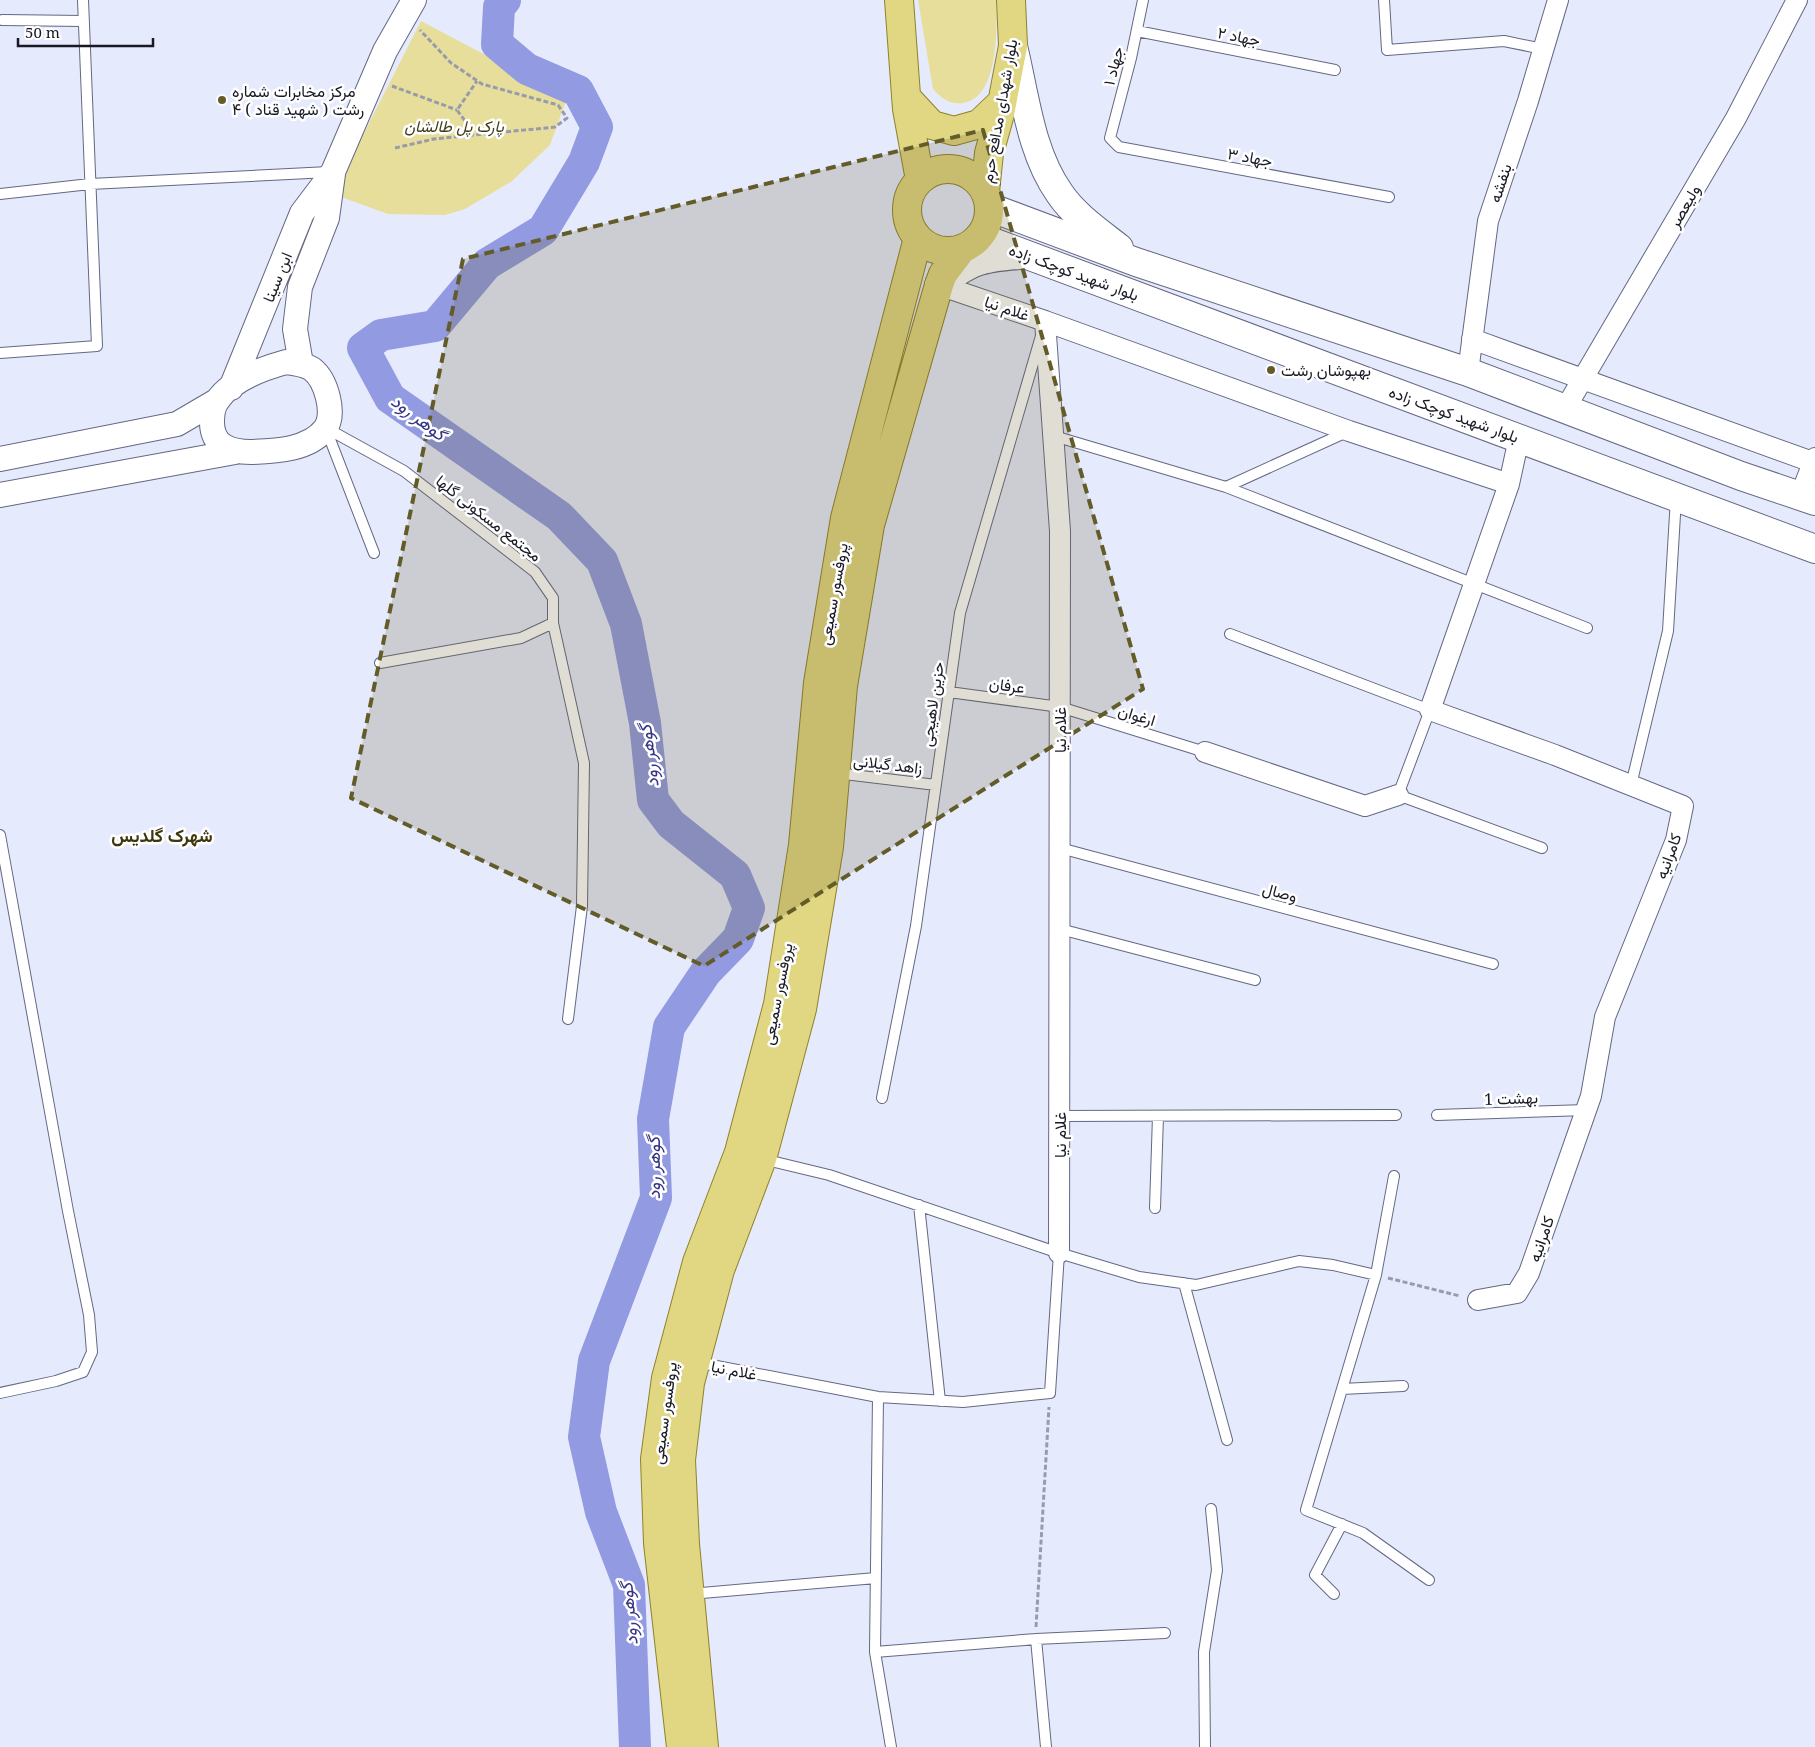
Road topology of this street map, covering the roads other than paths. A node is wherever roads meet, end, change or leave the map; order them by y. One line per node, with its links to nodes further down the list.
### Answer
1 (83, 0): 10 (lane)
2 (900, 0): 15 (main road)
3 (1143, 0): 11 (lane, جهاد ۱)
4 (1384, 0): 13 (lane)
5 (1558, 0): 13 (street, بنفشه)
6 (1797, 0): 34 (street, ولیعصر)
7 (412, 4): 18 (street, ابن سینا)
8 (1013, 5): 12 (main road, بلوار شهدای مدافع حرم)
9 (2, 20): 10 (lane)
10 (83, 21): 20 (lane)
11 (1137, 31): 14 (lane, جهاد ۲); 17 (lane, جهاد ۱)
12 (1013, 46): 16 (main road, بلوار شهدای مدافع حرم); 27 (main road)
13 (1543, 49): 30 (street, بنفشه)
14 (1335, 70)
15 (906, 97): 16 (main road); 19 (main road)
16 (1002, 103): 23 (main road, بلوار شهدای مدافع حرم)
17 (1110, 138): 22 (lane, جهاد ۳)
18 (333, 172): 20 (lane); 32 (street, ابن سینا); 35 (street, ابن سینا)
19 (920, 180): 23 (main road); 24 (main road)
20 (90, 184): 21 (lane); 31 (lane)
21 (0, 194)
22 (1389, 197)
23 (987, 200): 25 (main road); 27 (main road, بلوار شهید کوچک زاده)
24 (918, 238): 25 (main road); 101 (main road, پروفسور سمیعی)
25 (971, 243): 26 (main road, بلوار شهید کوچک زاده); 28 (main road, پروفسور سمیعی)
26 (1027, 255): 28 (main road); 40 (main road, بلوار شهید کوچک زاده)
27 (1136, 262): 33 (main road, بلوار شهید کوچک زاده)
28 (939, 285): 29 (street, غلام نیا); 60 (main road, پروفسور سمیعی)
29 (1045, 321): 38 (street); 39 (street, غلام نیا); 56 (lane, حزین لاهیجی)
30 (1472, 339): 33 (street, بنفشه); 34 (street)
31 (0, 353)
32 (301, 364): 35 (street); 37 (street)
33 (1468, 372): 36 (main road, بلوار شهید کوچک زاده)
34 (1582, 380): 36 (street, ولیعصر); 43 (street)
35 (224, 394): 41 (street); 42 (street)
36 (1566, 409): 48 (main road, بلوار شهید کوچک زاده)
37 (326, 428): 41 (street); 50 (lane); 52 (lane, مجتمع مسکونی گلها)
38 (1349, 431): 44 (street); 45 (lane)
39 (1054, 436): 45 (lane); 57 (street, غلام نیا)
40 (1519, 438): 44 (street); 47 (main road, بلوار شهید کوچک زاده)
41 (236, 452): 46 (street)
42 (0, 459)
43 (1815, 461): 48 (street)
44 (1509, 484): 51 (street)
45 (1226, 487): 51 (lane)
46 (0, 495)
47 (1676, 498): 49 (main road, بلوار شهید کوچک زاده); 62 (lane)
48 (1807, 499)
49 (1815, 549)
50 (374, 553)
51 (1473, 583): 53 (lane); 58 (street)
52 (553, 623): 55 (lane); 70 (lane, مجتمع مسکونی گلها)
53 (1586, 628)
54 (1230, 634): 58 (lane)
55 (380, 663)
56 (949, 692): 57 (lane, عرفان); 61 (lane, حزین لاهیجی)
57 (1060, 707): 59 (lane, ارغوان); 65 (street, غلام نیا)
58 (1430, 710): 62 (street, کامرانیه); 63 (lane)
59 (1205, 752): 63 (street)
60 (836, 773): 61 (lane, زاهد گیلانی); 77 (main road, پروفسور سمیعی)
61 (936, 785): 71 (lane, حزین لاهیجی)
62 (1632, 785): 72 (street, کامرانیه)
63 (1398, 794): 66 (lane)
64 (0, 834): 88 (lane)
65 (1060, 848): 67 (street, غلام نیا); 68 (lane, وصال)
66 (1542, 848)
67 (1060, 930): 69 (lane); 75 (street, غلام نیا)
68 (1493, 964)
69 (1255, 980)
70 (568, 1020)
71 (882, 1098)
72 (1586, 1110): 74 (lane, بهشت 1); 84 (street, کامرانیه)
73 (1396, 1115): 76 (lane)
74 (1437, 1115)
75 (1060, 1116): 76 (lane); 81 (street, غلام نیا)
76 (1158, 1116): 80 (lane)
77 (762, 1159): 79 (lane); 85 (main road, پروفسور سمیعی)
78 (1394, 1176): 82 (lane)
79 (919, 1205): 81 (lane); 90 (lane)
80 (1155, 1208)
81 (1059, 1252): 83 (lane); 90 (lane, غلام نیا)
82 (1376, 1275): 83 (lane); 87 (lane)
83 (1184, 1283): 91 (lane)
84 (1478, 1300)
85 (695, 1362): 89 (lane, غلام نیا); 96 (main road, پروفسور سمیعی)
86 (1403, 1386): 87 (lane)
87 (1342, 1389): 93 (lane)
88 (0, 1392)
89 (878, 1397): 90 (lane, غلام نیا); 94 (lane)
90 (940, 1401)
91 (1227, 1440)
92 (1211, 1510): 105 (lane)
93 (1342, 1524): 95 (lane); 97 (lane)
94 (876, 1578): 96 (lane); 100 (lane)
95 (1429, 1580)
96 (689, 1594): 102 (main road, پروفسور سمیعی)
97 (1334, 1594)
98 (1165, 1633): 99 (lane)
99 (1036, 1639): 100 (lane); 104 (lane)
100 (875, 1652): 103 (lane)
101 (681, 1747)
102 (704, 1747)
103 (891, 1747)
104 (1046, 1747)
105 (1205, 1747)

